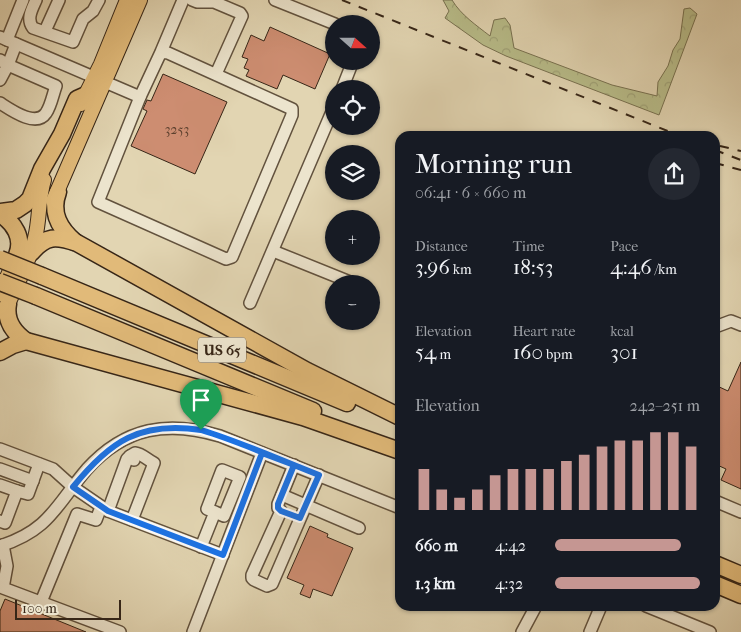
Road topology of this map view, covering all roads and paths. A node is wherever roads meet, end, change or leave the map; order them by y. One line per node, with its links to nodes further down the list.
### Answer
1 (23, 0): 12 (street)
2 (36, 0): 11 (street)
3 (59, 0): 11 (street)
4 (99, 0): 11 (street)
5 (127, 0): 15 (main road)
6 (140, 0): 15 (main road)
7 (183, 0): 13 (street)
8 (192, 0): 16 (street)
9 (275, 0): 10 (street)
10 (325, 20)
11 (45, 31)
12 (8, 40): 14 (street); 15 (street)
13 (161, 52): 16 (street); 19 (street)
14 (4, 62): 17 (street); 20 (street)
15 (103, 72): 18 (main road); 19 (street); 22 (main road)
16 (216, 74): 19 (street)
17 (0, 80)
18 (86, 95): 23 (highway); 24 (main road)
19 (140, 97)
20 (0, 103)
21 (325, 128): 26 (street)
22 (58, 192): 24 (main road); 25 (highway)
23 (0, 213): 27 (highway)
24 (38, 221): 27 (main road)
25 (77, 243): 27 (highway); 38 (highway)
26 (272, 251): 29 (street); 32 (street)
27 (24, 254): 31 (main road)
28 (0, 259): 39 (highway, US 65, bridge)
29 (332, 275)
30 (0, 282): 40 (highway, US 65, bridge)
31 (4, 299): 33 (street); 36 (highway)
32 (250, 303)
33 (0, 321)
34 (720, 322): 35 (street)
35 (741, 325)
36 (26, 341): 37 (highway); 41 (highway)
37 (0, 352)
38 (395, 415)
39 (395, 424)
40 (395, 447)
41 (395, 447)
42 (0, 449): 44 (street)
43 (262, 453): 45 (street); 50 (street); 66 (street)
44 (39, 464): 48 (street); 50 (street)
45 (294, 465): 47 (street); 52 (street)
46 (0, 469): 48 (street)
47 (319, 475): 54 (street); 55 (street)
48 (33, 481): 51 (street)
49 (0, 485): 51 (street)
50 (73, 487): 56 (street); 64 (street)
51 (17, 491): 62 (street)
52 (282, 495): 54 (street); 57 (street)
53 (720, 503): 59 (street)
54 (306, 505): 60 (street); 63 (street)
55 (395, 506)
56 (105, 509): 61 (street); 61 (street); 72 (street)
57 (281, 511): 60 (street); 60 (street)
58 (215, 512): 65 (street)
59 (741, 512)
60 (300, 518)
61 (132, 520): 65 (street)
62 (3, 522)
63 (359, 528)
64 (1, 546): 70 (street)
65 (201, 546): 66 (street)
66 (223, 555): 77 (street)
67 (720, 566): 68 (highway)
68 (741, 575)
69 (720, 586): 71 (highway)
70 (1, 590): 72 (street)
71 (741, 595)
72 (40, 602): 76 (street)
73 (533, 611): 78 (street)
74 (599, 611): 79 (street)
75 (658, 611): 80 (street)
76 (120, 632)
77 (193, 632)
78 (522, 632)
79 (590, 632)
80 (710, 632)

